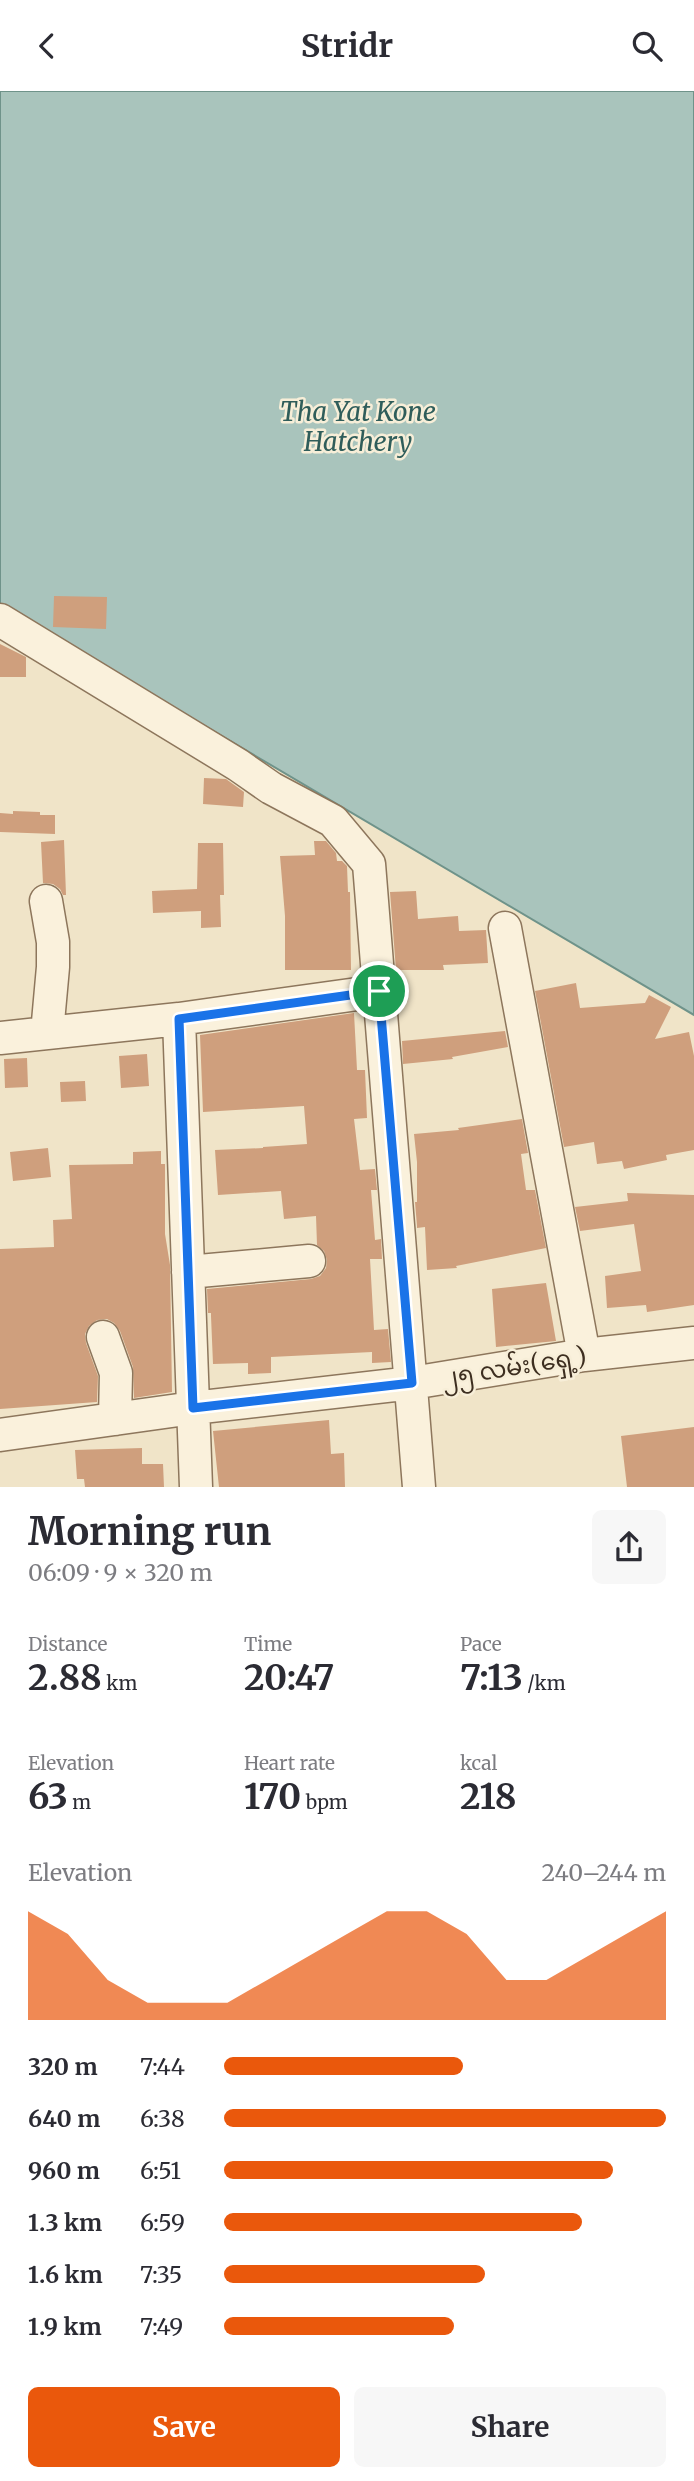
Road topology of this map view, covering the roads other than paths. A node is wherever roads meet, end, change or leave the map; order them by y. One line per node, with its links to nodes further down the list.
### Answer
1 (0, 620): 4 (street)
2 (46, 901): 6 (street)
3 (505, 928): 12 (street)
4 (379, 991): 5 (street); 13 (street)
5 (179, 1019): 6 (street); 9 (street)
6 (47, 1033): 7 (street)
7 (0, 1038)
8 (309, 1261): 9 (street)
9 (188, 1272): 14 (street)
10 (103, 1337): 15 (street)
11 (694, 1343): 12 (street, ၂၅ လမ်း(ရှေ့))
12 (584, 1355): 13 (street, ၂၅ လမ်း(ရှေ့))
13 (412, 1383): 14 (street, ၂၅ လမ်း(ရှေ့)); 18 (street)
14 (193, 1408): 15 (street, ၂၅ လမ်း(ရှေ့)); 17 (street)
15 (115, 1419): 16 (street, ၂၅ လမ်း(ရှေ့))
16 (0, 1435)
17 (196, 1487)
18 (419, 1487)

